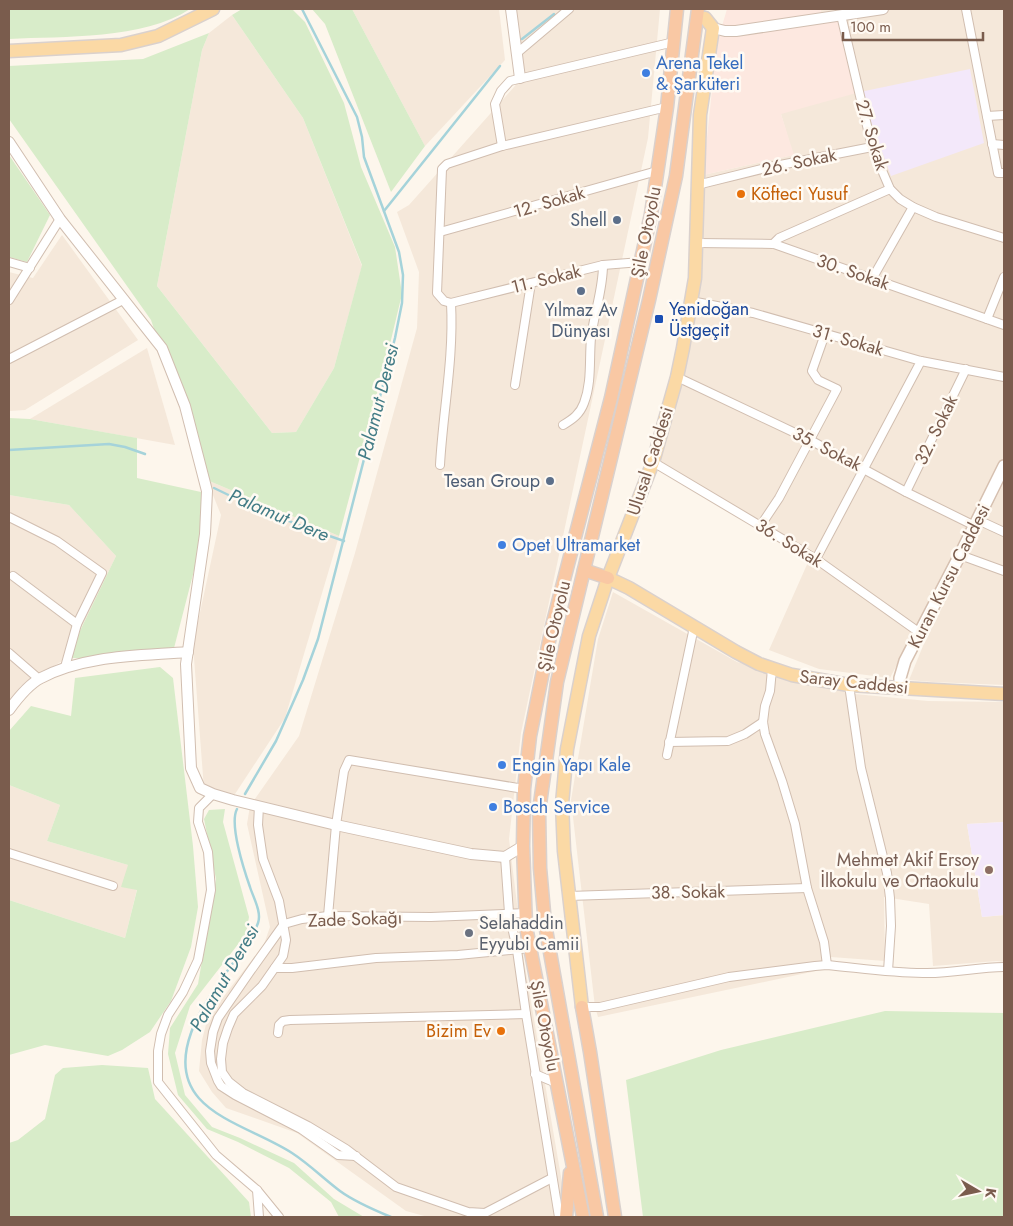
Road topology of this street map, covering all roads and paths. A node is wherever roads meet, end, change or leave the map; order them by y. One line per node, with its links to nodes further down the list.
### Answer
1 (213, 9): 11 (main road)
2 (511, 9): 12 (street)
3 (568, 9): 12 (street)
4 (672, 9): 10 (highway)
5 (677, 9): 10 (highway, Şile Otoyolu)
6 (882, 9): 8 (street)
7 (966, 9): 16 (street)
8 (849, 12): 9 (street); 21 (street, 27. Sokak)
9 (705, 16): 24 (main road, Ulusal Caddesi); 65 (highway, Şile Otoyolu)
10 (674, 42): 13 (street); 14 (highway, Şile Otoyolu)
11 (9, 51)
12 (517, 53): 13 (street)
13 (520, 78): 20 (street)
14 (667, 107): 20 (street); 22 (highway, Şile Otoyolu)
15 (1004, 115): 16 (street)
16 (987, 116): 18 (street)
17 (9, 142): 27 (street)
18 (992, 144): 19 (street); 23 (street)
19 (1004, 145)
20 (502, 146): 28 (street)
21 (872, 147): 24 (street, 26. Sokak); 25 (street, 27. Sokak)
22 (657, 171): 28 (street, 12. Sokak); 33 (highway, Şile Otoyolu)
23 (1004, 173)
24 (697, 185): 30 (main road, Ulusal Caddesi)
25 (890, 190): 26 (street, 27. Sokak); 31 (street)
26 (912, 207): 29 (street, 27. Sokak); 37 (street)
27 (60, 219): 35 (street); 40 (street)
28 (440, 232): 42 (street)
29 (1004, 238)
30 (697, 243): 31 (street, 30. Sokak); 41 (main road, Ulusal Caddesi)
31 (773, 244): 37 (street, 30. Sokak)
32 (9, 262): 35 (street)
33 (641, 262): 34 (street, 11. Sokak); 84 (highway, Şile Otoyolu)
34 (603, 265): 38 (street, 11. Sokak); 52 (street)
35 (30, 268): 39 (street)
36 (1004, 277): 43 (street)
37 (872, 279): 43 (street, 30. Sokak)
38 (531, 283): 42 (street, 11. Sokak); 51 (street)
39 (9, 300)
40 (123, 300): 46 (street); 72 (street)
41 (692, 301): 45 (street, 31. Sokak); 49 (main road, Ulusal Caddesi)
42 (451, 303): 55 (street)
43 (987, 319): 44 (street, 30. Sokak)
44 (1004, 325)
45 (825, 334): 47 (street, 31. Sokak); 53 (street)
46 (9, 359)
47 (921, 361): 48 (street, 31. Sokak); 57 (street)
48 (966, 369): 50 (street, 31. Sokak); 58 (street, 32. Sokak)
49 (677, 377): 53 (street, 35. Sokak); 54 (main road, Ulusal Caddesi)
50 (1004, 377)
51 (515, 384)
52 (563, 425)
53 (810, 440): 57 (street, 35. Sokak); 61 (street)
54 (653, 462): 61 (street, 36. Sokak); 68 (main road, Ulusal Caddesi)
55 (440, 465)
56 (1004, 467): 60 (main road, Kuran Kursu Caddesi)
57 (865, 469): 58 (street, 35. Sokak); 64 (street)
58 (906, 492): 60 (street, 35. Sokak)
59 (9, 517): 69 (street)
60 (976, 523): 62 (street, 35. Sokak); 63 (main road, Kuran Kursu Caddesi)
61 (761, 525): 64 (street, 36. Sokak)
62 (1004, 532)
63 (960, 555): 66 (street); 71 (main road, Kuran Kursu Caddesi)
64 (816, 559): 71 (street, 36. Sokak)
65 (584, 570): 68 (highway); 118 (highway, Şile Otoyolu)
66 (1004, 571)
67 (12, 576): 69 (street)
68 (608, 578): 70 (main road, Saray Caddesi); 93 (main road, Ulusal Caddesi)
69 (78, 624): 74 (street)
70 (694, 627): 75 (main road, Saray Caddesi); 82 (street)
71 (920, 633): 78 (main road, Kuran Kursu Caddesi)
72 (188, 652): 74 (street); 85 (street)
73 (9, 653): 76 (street)
74 (65, 667): 76 (street)
75 (772, 669): 77 (main road, Saray Caddesi); 81 (street)
76 (39, 679): 80 (street)
77 (849, 685): 78 (main road, Saray Caddesi); 103 (street)
78 (900, 688): 79 (main road, Saray Caddesi)
79 (1004, 694)
80 (9, 710)
81 (763, 722): 82 (street); 92 (street)
82 (669, 742): 83 (street)
83 (667, 755)
84 (524, 789): 87 (street); 88 (highway, Şile Otoyolu)
85 (213, 794): 86 (street); 112 (street)
86 (259, 806): 87 (street); 97 (street)
87 (336, 825): 90 (street); 96 (street)
88 (522, 846): 90 (street); 95 (highway, Şile Otoyolu)
89 (9, 853): 91 (street)
90 (505, 857): 94 (street)
91 (113, 886)
92 (807, 888): 93 (street, 38. Sokak); 100 (street)
93 (569, 896): 104 (main road, Ulusal Caddesi)
94 (509, 913): 95 (street, Zade Sokağı); 96 (street, Zade Sokağı); 99 (street)
95 (526, 913): 98 (highway, Şile Otoyolu)
96 (328, 916): 97 (street, Zade Sokağı)
97 (284, 924): 102 (street); 109 (street, Zade Sokağı)
98 (531, 948): 99 (street); 108 (highway, Şile Otoyolu)
99 (517, 950): 102 (street); 105 (street)
100 (827, 965): 103 (street); 104 (street)
101 (1004, 967): 103 (street)
102 (275, 968): 109 (street)
103 (888, 971)
104 (582, 1007): 119 (highway)
105 (526, 1014): 106 (street); 107 (street)
106 (278, 1033)
107 (535, 1074): 108 (street); 111 (street)
108 (556, 1082): 110 (highway, Şile Otoyolu)
109 (356, 1156): 111 (street)
110 (571, 1158): 116 (highway); 117 (highway, Şile Otoyolu)
111 (552, 1178): 115 (street)
112 (257, 1190): 113 (street); 114 (street)
113 (259, 1217)
114 (280, 1217)
115 (559, 1217)
116 (566, 1217)
117 (583, 1217)
118 (597, 1217)
119 (615, 1217)

